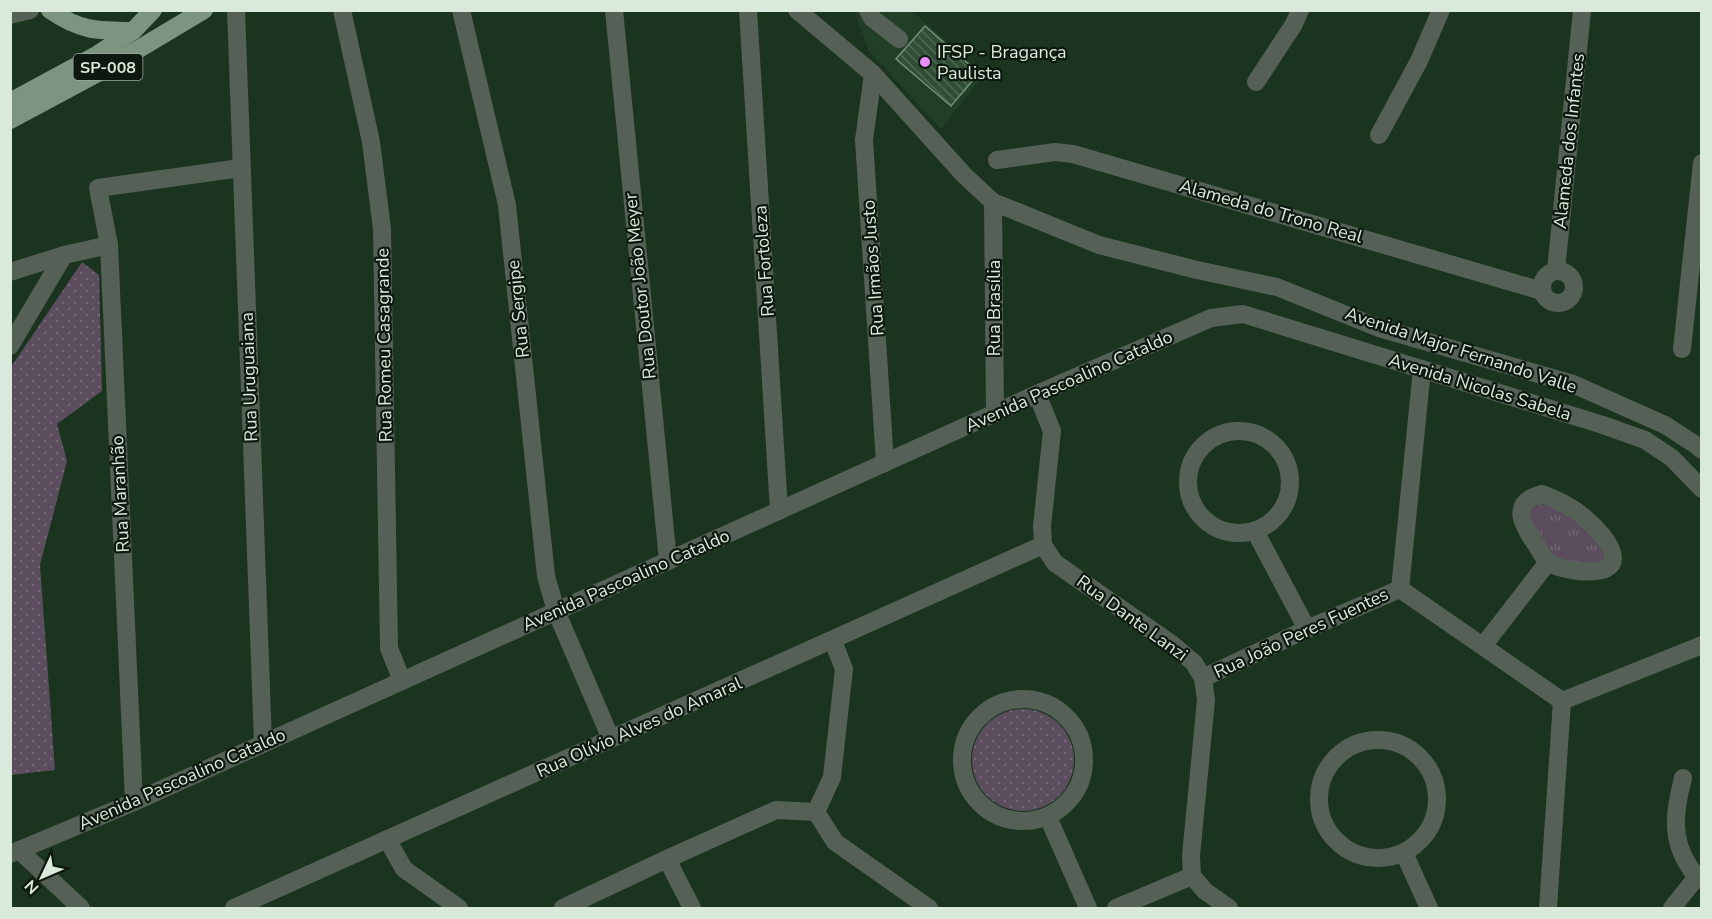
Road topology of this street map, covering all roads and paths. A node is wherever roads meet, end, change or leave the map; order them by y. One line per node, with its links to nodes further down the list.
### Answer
1 (30, 10): 15 (street)
2 (50, 10): 16 (main road)
3 (153, 10): 16 (main road, SP-008)
4 (204, 10): 21 (main road, SP-008)
5 (236, 10): 25 (street, Rua Uruguaiana)
6 (342, 10): 53 (street, Rua Romeu Casagrande)
7 (461, 10): 47 (street, Rua Sergipe)
8 (614, 10): 44 (street, Rua Doutor João Meyer)
9 (748, 10): 41 (street, Rua Fortoleza)
10 (797, 10): 18 (street, Avenida Major Fernando Valle)
11 (868, 10): 17 (street)
12 (1300, 10): 19 (street)
13 (1441, 10): 22 (street)
14 (1582, 10): 29 (street, Alameda dos Infantes)
15 (10, 15)
16 (133, 31): 20 (main road, SP-008)
17 (899, 39)
18 (873, 74): 26 (street, Avenida Major Fernando Valle); 39 (street, Rua Irmãos Justo)
19 (1257, 82)
20 (10, 102)
21 (10, 120)
22 (1379, 135)
23 (997, 160): 31 (street, Alameda do Trono Real)
24 (1701, 163): 34 (street)
25 (241, 168): 27 (street, Rua Maranhão); 56 (street, Rua Uruguaiana)
26 (993, 202): 37 (street, Rua Brasília); 38 (street, Avenida Major Fernando Valle)
27 (109, 244): 28 (street); 58 (street, Rua Maranhão)
28 (64, 255): 30 (street); 33 (street)
29 (1556, 271): 31 (street); 31 (street)
30 (10, 272)
31 (1542, 291)
32 (1243, 314): 35 (street, Avenida Nicolas Sabela); 36 (street, Avenida Pascoalino Cataldo)
33 (10, 346)
34 (1682, 349)
35 (1422, 369): 40 (street, Avenida Nicolas Sabela); 46 (street, Rua João Peres Fuentes)
36 (1037, 394): 37 (street, Avenida Pascoalino Cataldo); 43 (street)
37 (995, 413): 39 (street, Avenida Pascoalino Cataldo)
38 (1701, 450)
39 (885, 463): 41 (street, Avenida Pascoalino Cataldo)
40 (1701, 489)
41 (779, 511): 44 (street, Avenida Pascoalino Cataldo)
42 (1255, 531): 42 (street); 48 (street)
43 (1044, 545): 49 (street, Rua Olívio Alves do Amaral); 52 (street, Rua Dante Lanzi)
44 (668, 561): 47 (street, Avenida Pascoalino Cataldo)
45 (1548, 562): 45 (street); 51 (street)
46 (1400, 589): 48 (street, Rua João Peres Fuentes); 51 (street, Rua João Peres Fuentes)
47 (556, 611): 53 (street, Avenida Pascoalino Cataldo); 55 (street, Rua Sergipe)
48 (1307, 629): 52 (street, Rua João Peres Fuentes)
49 (833, 641): 55 (street, Rua Olívio Alves do Amaral); 59 (street)
50 (1701, 645): 54 (street)
51 (1483, 646): 54 (street, Rua João Peres Fuentes)
52 (1203, 678): 65 (street)
53 (402, 681): 56 (street, Avenida Pascoalino Cataldo)
54 (1562, 701): 77 (street)
55 (611, 739): 61 (street, Rua Olívio Alves do Amaral)
56 (263, 743): 58 (street, Avenida Pascoalino Cataldo)
57 (1683, 778): 66 (street)
58 (134, 802): 62 (street, Avenida Pascoalino Cataldo)
59 (816, 812): 64 (street); 72 (street)
60 (1048, 817): 60 (street); 73 (street)
61 (387, 839): 68 (street, Rua Olívio Alves do Amaral); 69 (street)
62 (15, 852): 67 (street)
63 (1404, 853): 63 (street); 76 (street)
64 (667, 859): 70 (street); 71 (street)
65 (1192, 876): 74 (street); 75 (street)
66 (1699, 879): 78 (street)
67 (81, 909)
68 (234, 909)
69 (459, 909)
70 (563, 909)
71 (693, 909)
72 (928, 909)
73 (1089, 909)
74 (1116, 909)
75 (1229, 909)
76 (1429, 909)
77 (1548, 909)
78 (1672, 909)

